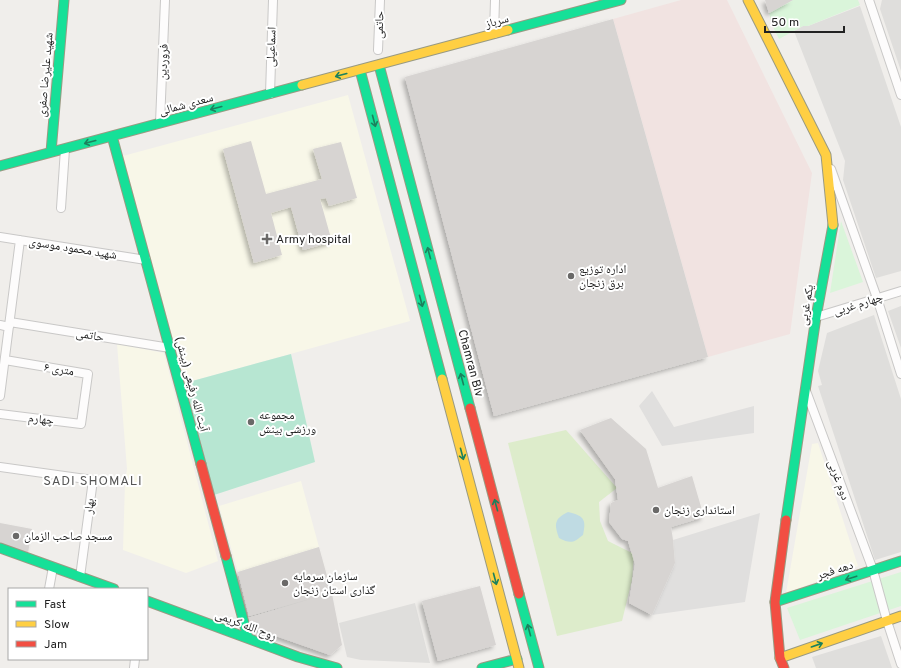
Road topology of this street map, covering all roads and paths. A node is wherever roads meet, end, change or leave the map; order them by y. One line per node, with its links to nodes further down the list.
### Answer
1 (64, 0): 21 (street, شهید علیرضا صفری)
2 (165, 0): 18 (street, فروردین)
3 (273, 0): 14 (street, اسماعیلی)
4 (380, 0): 11 (street, حاتمی)
5 (495, 0): 10 (street)
6 (622, 0): 9 (street, سرباز)
7 (748, 0): 22 (street, یکم غربی)
8 (869, 0): 15 (street)
9 (599, 3): 10 (street, سرباز)
10 (494, 34): 12 (street, سرباز)
11 (378, 50)
12 (379, 65): 13 (street, سعدی شمالی); 17 (street, Chamran Blv)
13 (360, 70): 14 (street, سعدی شمالی, one-way to 14); 16 (street, Chamran Blv)
14 (270, 94): 18 (street, سعدی شمالی, one-way to 18)
15 (901, 95)
16 (375, 102): 17 (street); 40 (street, Chamran Blv, one-way to 40)
17 (390, 106): 40 (street, Chamran Blv, one-way to 17)
18 (160, 123): 19 (street, سعدی شمالی)
19 (112, 136): 20 (street, سعدی شمالی, one-way to 20); 27 (street, آیت الله رفیعی (بینش))
20 (65, 149): 21 (street, سعدی شمالی); 24 (street)
21 (51, 152): 23 (street, سعدی شمالی)
22 (826, 156): 29 (street); 30 (street, یکم غربی)
23 (0, 166)
24 (61, 208)
25 (0, 237): 26 (street, شهید محمود موسوی)
26 (20, 240): 27 (street, شهید محمود موسوی); 31 (street)
27 (146, 260): 33 (street, آیت الله رفیعی (بینش))
28 (901, 291): 29 (street, چهارم غربی)
29 (877, 298): 30 (street, چهارم غربی); 35 (street)
30 (816, 317): 36 (street, یکم غربی)
31 (9, 324): 32 (street, حاتمی); 33 (street, حاتمی); 34 (street)
32 (0, 325)
33 (170, 348): 54 (street, آیت الله رفیعی (بینش))
34 (3, 366): 37 (street); 39 (street, ۶ متری)
35 (901, 374)
36 (805, 389): 45 (street, دوم غربی); 51 (street, یکم غربی)
37 (0, 396)
38 (0, 414): 39 (street, چهارم)
39 (82, 424)
40 (466, 430): 56 (street, Chamran Blv, one-way to 56); 60 (street, Chamran Blv, one-way to 40)
41 (0, 467): 46 (street, بهار)
42 (0, 548): 44 (street)
43 (901, 561): 45 (street, دهه فجر)
44 (53, 567): 46 (street); 48 (street)
45 (873, 570): 51 (street, دهه فجر, one-way to 51); 53 (street, دوم غربی)
46 (80, 577): 47 (street)
47 (92, 585): 49 (street)
48 (49, 588)
49 (108, 588)
50 (148, 601): 54 (street, روح الله کریمی)
51 (775, 602): 55 (street, یکم غربی)
52 (901, 616): 53 (street)
53 (887, 621): 55 (street, one-way to 53); 57 (street, دوم غربی)
54 (248, 638): 58 (street, روح الله کریمی)
55 (780, 658): 61 (street, یکم غربی)
56 (518, 664): 59 (street)
57 (901, 664)
58 (337, 668)
59 (482, 668)
60 (539, 668)
61 (784, 668)

